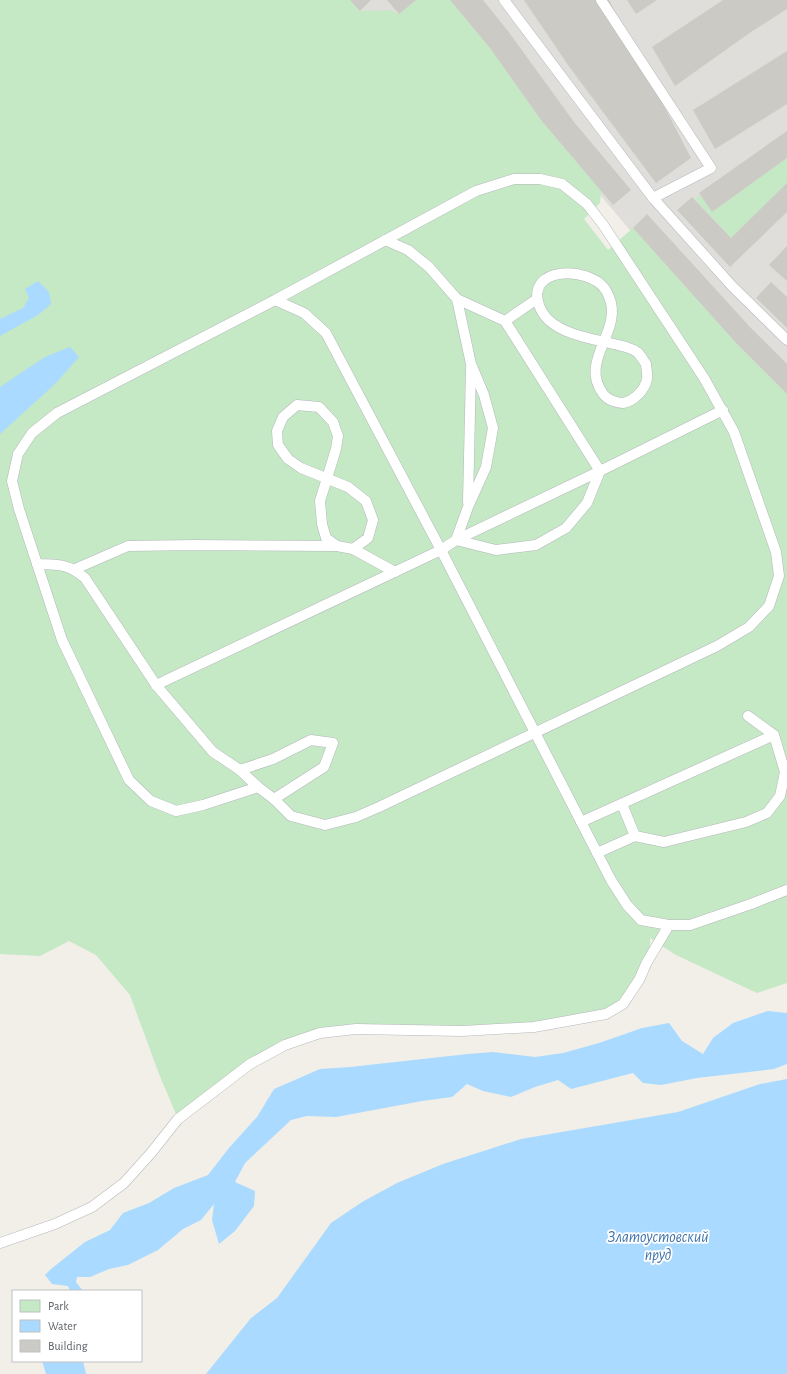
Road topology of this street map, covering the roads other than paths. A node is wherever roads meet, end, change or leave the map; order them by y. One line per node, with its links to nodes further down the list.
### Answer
1 (504, 0): 3 (lane)
2 (601, 0): 3 (lane)
3 (653, 198): 9 (lane)
4 (385, 240): 5 (lane); 6 (lane); 12 (lane)
5 (457, 299): 8 (lane); 11 (lane)
6 (275, 300): 19 (lane); 20 (lane)
7 (537, 300): 8 (lane); 10 (lane); 10 (lane)
8 (505, 321): 13 (lane)
9 (787, 340)
10 (604, 342): 10 (lane)
11 (471, 364): 15 (lane); 15 (lane)
12 (723, 410): 13 (lane); 25 (lane)
13 (600, 471): 16 (lane); 16 (lane)
14 (327, 477): 14 (lane); 17 (lane); 18 (lane)
15 (468, 507): 16 (lane)
16 (456, 540): 19 (lane)
17 (337, 546): 18 (lane); 21 (lane)
18 (354, 549): 22 (lane)
19 (441, 550): 22 (lane); 25 (lane)
20 (37, 564): 21 (lane); 28 (lane)
21 (75, 569): 23 (lane)
22 (395, 572): 23 (lane)
23 (156, 685): 27 (lane)
24 (748, 716): 26 (lane)
25 (534, 732): 29 (lane); 31 (lane)
26 (774, 734): 30 (lane); 32 (lane)
27 (240, 770): 28 (lane); 29 (lane)
28 (258, 787): 29 (lane)
29 (274, 800)
30 (622, 804): 31 (lane); 32 (lane)
31 (580, 822): 33 (lane)
32 (635, 836): 33 (lane)
33 (597, 853): 35 (lane)
34 (787, 890): 35 (lane)
35 (669, 925): 36 (lane)
36 (0, 1243)

